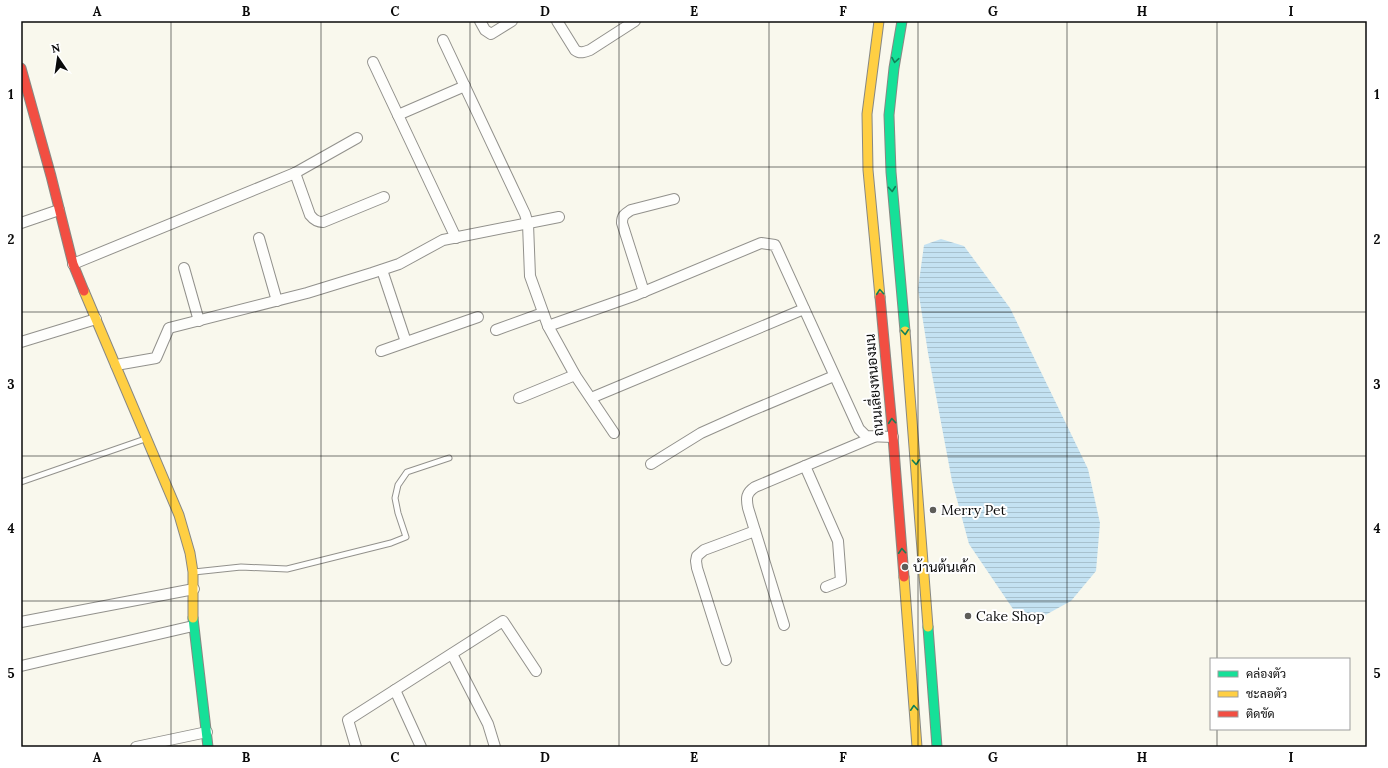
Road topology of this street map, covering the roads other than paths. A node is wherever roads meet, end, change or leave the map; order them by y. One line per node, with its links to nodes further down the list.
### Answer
1 (480, 21): 2 (street)
2 (512, 21)
3 (557, 21): 4 (street)
4 (635, 21)
5 (879, 21): 44 (main road, ถนนเลี่ยงหนองมน, one-way to 5)
6 (902, 21): 69 (main road, one-way to 69)
7 (443, 40): 10 (street)
8 (373, 62): 11 (street)
9 (21, 68): 16 (main road)
10 (465, 86): 11 (street); 19 (street)
11 (398, 115): 21 (street)
12 (357, 138): 13 (street)
13 (295, 172): 14 (street); 22 (street)
14 (384, 197)
15 (674, 199): 25 (street)
16 (59, 210): 18 (street); 22 (main road)
17 (559, 217): 19 (street)
18 (21, 223)
19 (528, 224): 21 (street); 28 (street)
20 (259, 238): 26 (street)
21 (456, 238): 24 (street)
22 (73, 264): 30 (main road)
23 (184, 268): 31 (street)
24 (382, 270): 26 (street); 35 (street)
25 (644, 292): 27 (street); 32 (street)
26 (277, 301): 31 (street)
27 (804, 309): 39 (street); 41 (street)
28 (544, 313): 32 (street); 33 (street)
29 (478, 317): 35 (street)
30 (96, 319): 34 (street); 37 (main road)
31 (199, 321): 37 (street)
32 (548, 326): 38 (street)
33 (496, 330)
34 (21, 342)
35 (406, 342): 36 (street)
36 (381, 351)
37 (116, 365): 45 (main road)
38 (575, 375): 40 (street); 41 (street)
39 (834, 376): 43 (street); 47 (street)
40 (520, 398)
41 (591, 398): 42 (street)
42 (614, 433)
43 (876, 436): 44 (street); 48 (street)
44 (893, 437): 68 (main road, ถนนเลี่ยงหนองมน, one-way to 44)
45 (146, 439): 49 (lane); 51 (main road)
46 (449, 458): 51 (lane)
47 (651, 464)
48 (805, 466): 50 (street); 52 (street)
49 (21, 482)
50 (756, 531): 55 (street); 58 (street)
51 (193, 572): 53 (main road)
52 (826, 587)
53 (194, 588): 54 (street); 56 (main road)
54 (21, 622)
55 (784, 625)
56 (193, 626): 59 (street); 62 (main road)
57 (452, 654): 60 (street); 61 (street); 67 (street)
58 (726, 660)
59 (21, 666)
60 (536, 671)
61 (395, 690): 65 (street); 66 (street)
62 (207, 732): 63 (street); 64 (main road)
63 (136, 747)
64 (208, 747)
65 (356, 747)
66 (421, 747)
67 (495, 747)
68 (917, 747)
69 (937, 747)

